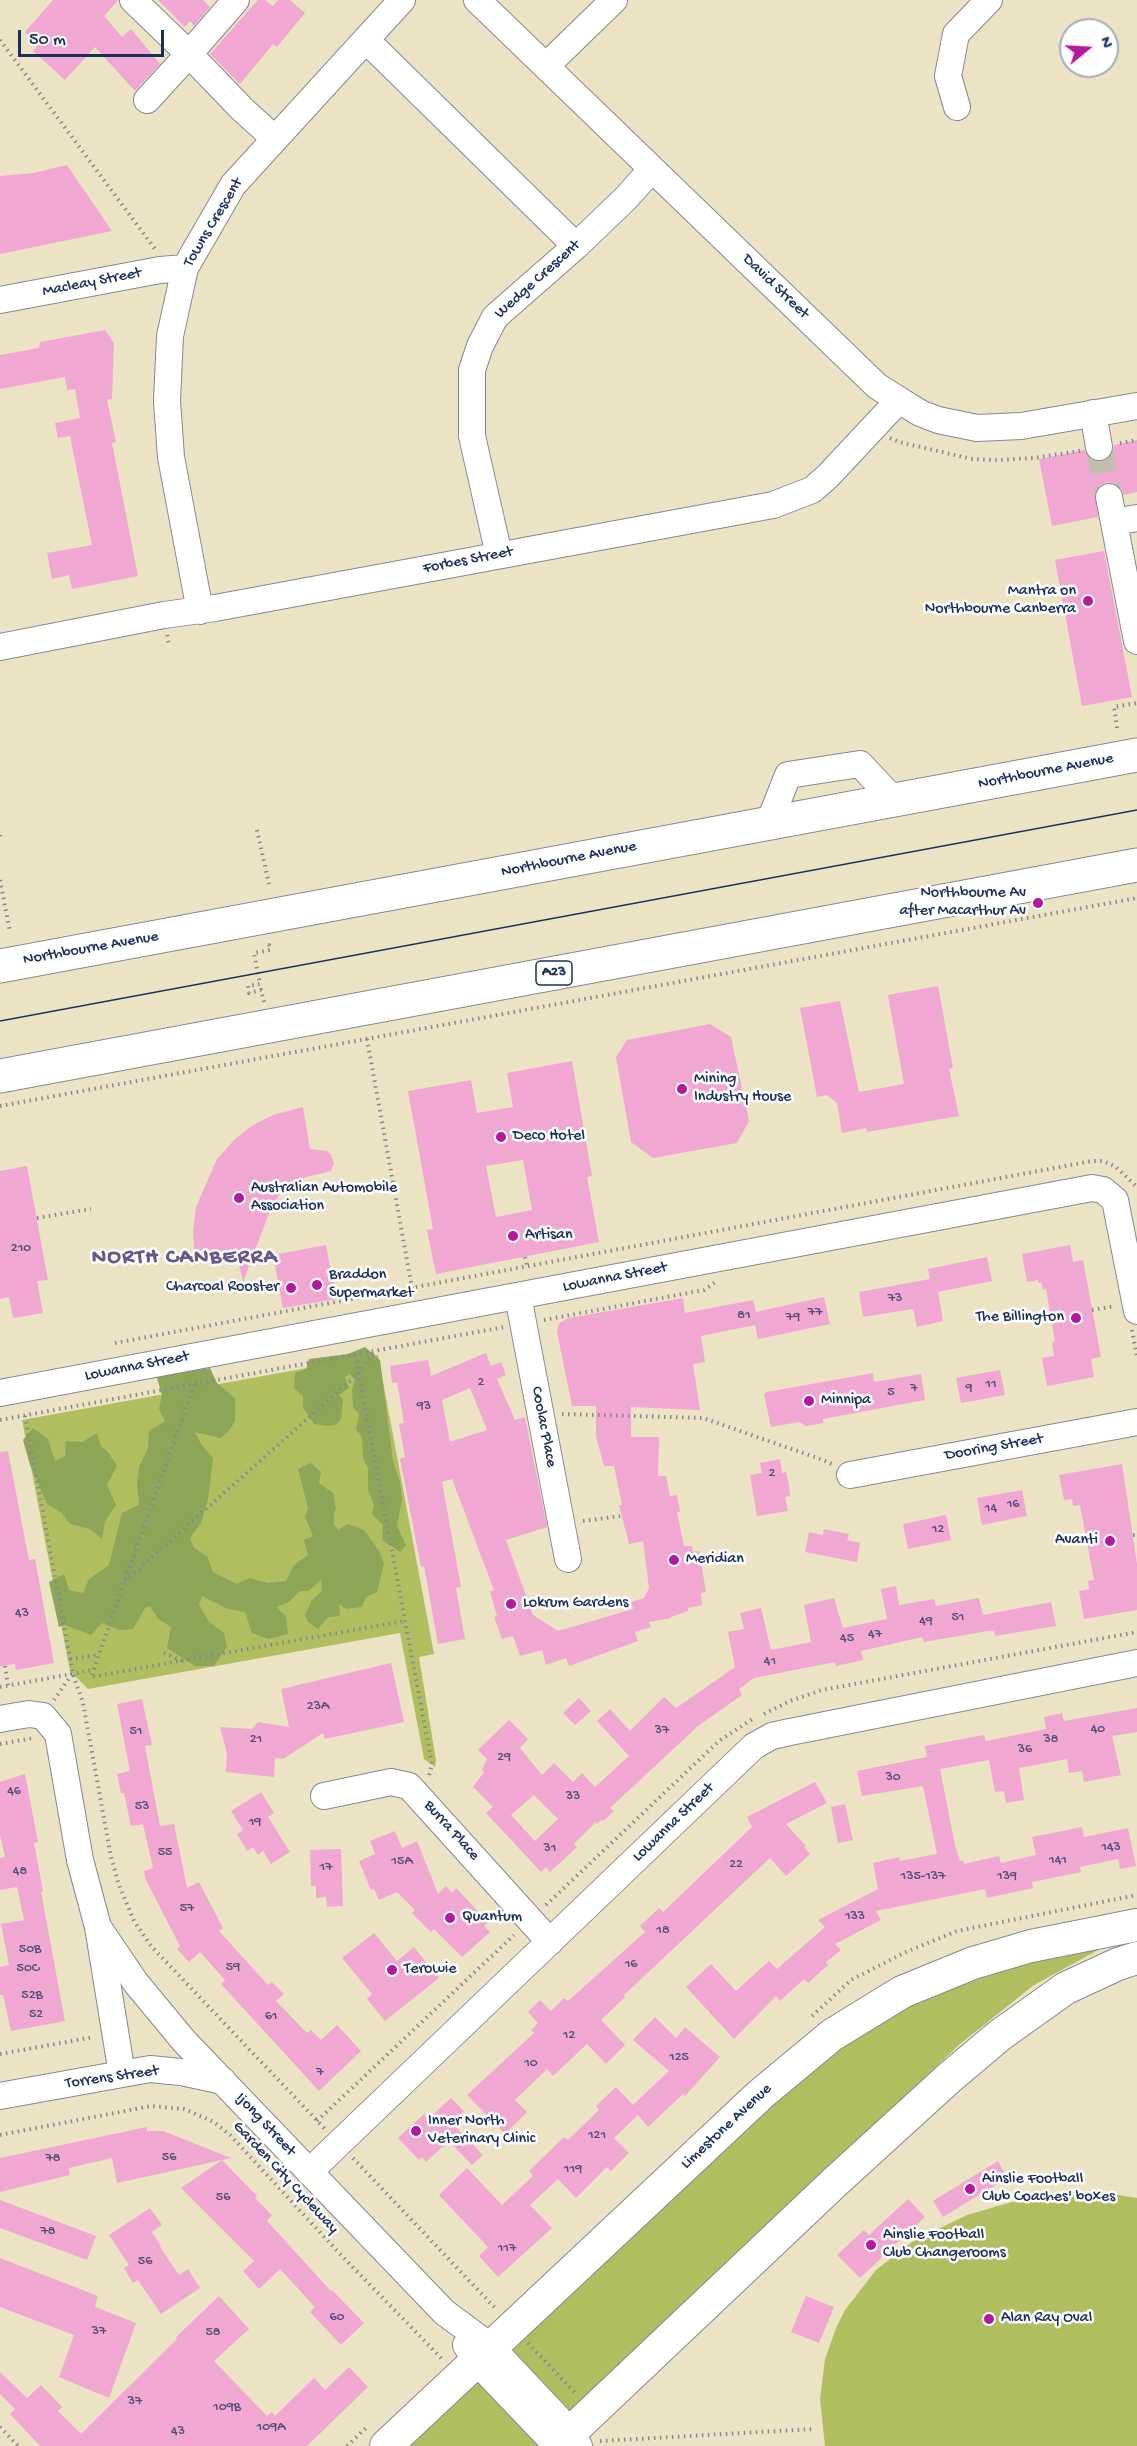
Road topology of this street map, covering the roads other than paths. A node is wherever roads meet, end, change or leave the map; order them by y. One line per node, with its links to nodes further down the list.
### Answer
1 (133, 0): 8 (street)
2 (236, 0): 8 (street)
3 (402, 0): 7 (street, Towns Crescent)
4 (477, 0): 9 (street, David Street)
5 (614, 0): 9 (street)
6 (989, 0): 11 (street)
7 (366, 40): 12 (street, Towns Crescent); 14 (street)
8 (189, 54): 10 (street); 12 (street)
9 (546, 66): 13 (street, David Street)
10 (147, 100)
11 (957, 107)
12 (275, 139): 15 (street, Towns Crescent)
13 (652, 169): 14 (street, Wedge Crescent); 17 (street, David Street)
14 (576, 246): 22 (street, Wedge Crescent)
15 (185, 268): 16 (street, Macleay Street); 23 (street, Towns Crescent)
16 (0, 300)
17 (899, 400): 19 (street, David Street); 22 (street, Forbes Street)
18 (1137, 406): 19 (street, David Street)
19 (1093, 413): 20 (street)
20 (1099, 447)
21 (1120, 512): 24 (street)
22 (499, 555): 23 (street, Forbes Street)
23 (200, 610): 25 (street, Forbes Street)
24 (1137, 641)
25 (0, 647)
26 (1137, 755): 27 (highway, Northbourne Avenue)
27 (894, 800): 28 (highway, Northbourne Avenue); 28 (street)
28 (769, 823): 30 (highway, Northbourne Avenue)
29 (1137, 865): 31 (highway, A23)
30 (0, 966)
31 (0, 1076)
32 (518, 1296): 33 (street, Lowanna Street); 34 (street, Lowanna Street); 37 (street, Coolac Place)
33 (1128, 1308)
34 (0, 1393)
35 (1137, 1422): 36 (street, Dooring Street)
36 (850, 1474)
37 (568, 1559)
38 (1137, 1663): 43 (street, Lowanna Street)
39 (0, 1719): 42 (street, Ijong Street)
40 (324, 1796): 43 (street, Burra Place)
41 (1137, 1924): 49 (main road, Limestone Avenue)
42 (98, 1927): 45 (street, Ijong Street); 46 (street, Ijong Street)
43 (550, 1942): 48 (street, Lowanna Street)
44 (1137, 1958): 50 (main road)
45 (122, 2074): 46 (street, Torrens Street); 47 (street, Torrens Street)
46 (223, 2081): 48 (street, Ijong Street)
47 (0, 2096)
48 (309, 2172): 49 (street, Ijong Street)
49 (494, 2336): 50 (street, Ijong Street); 51 (main road, Limestone Avenue)
50 (573, 2438)
51 (386, 2446)

